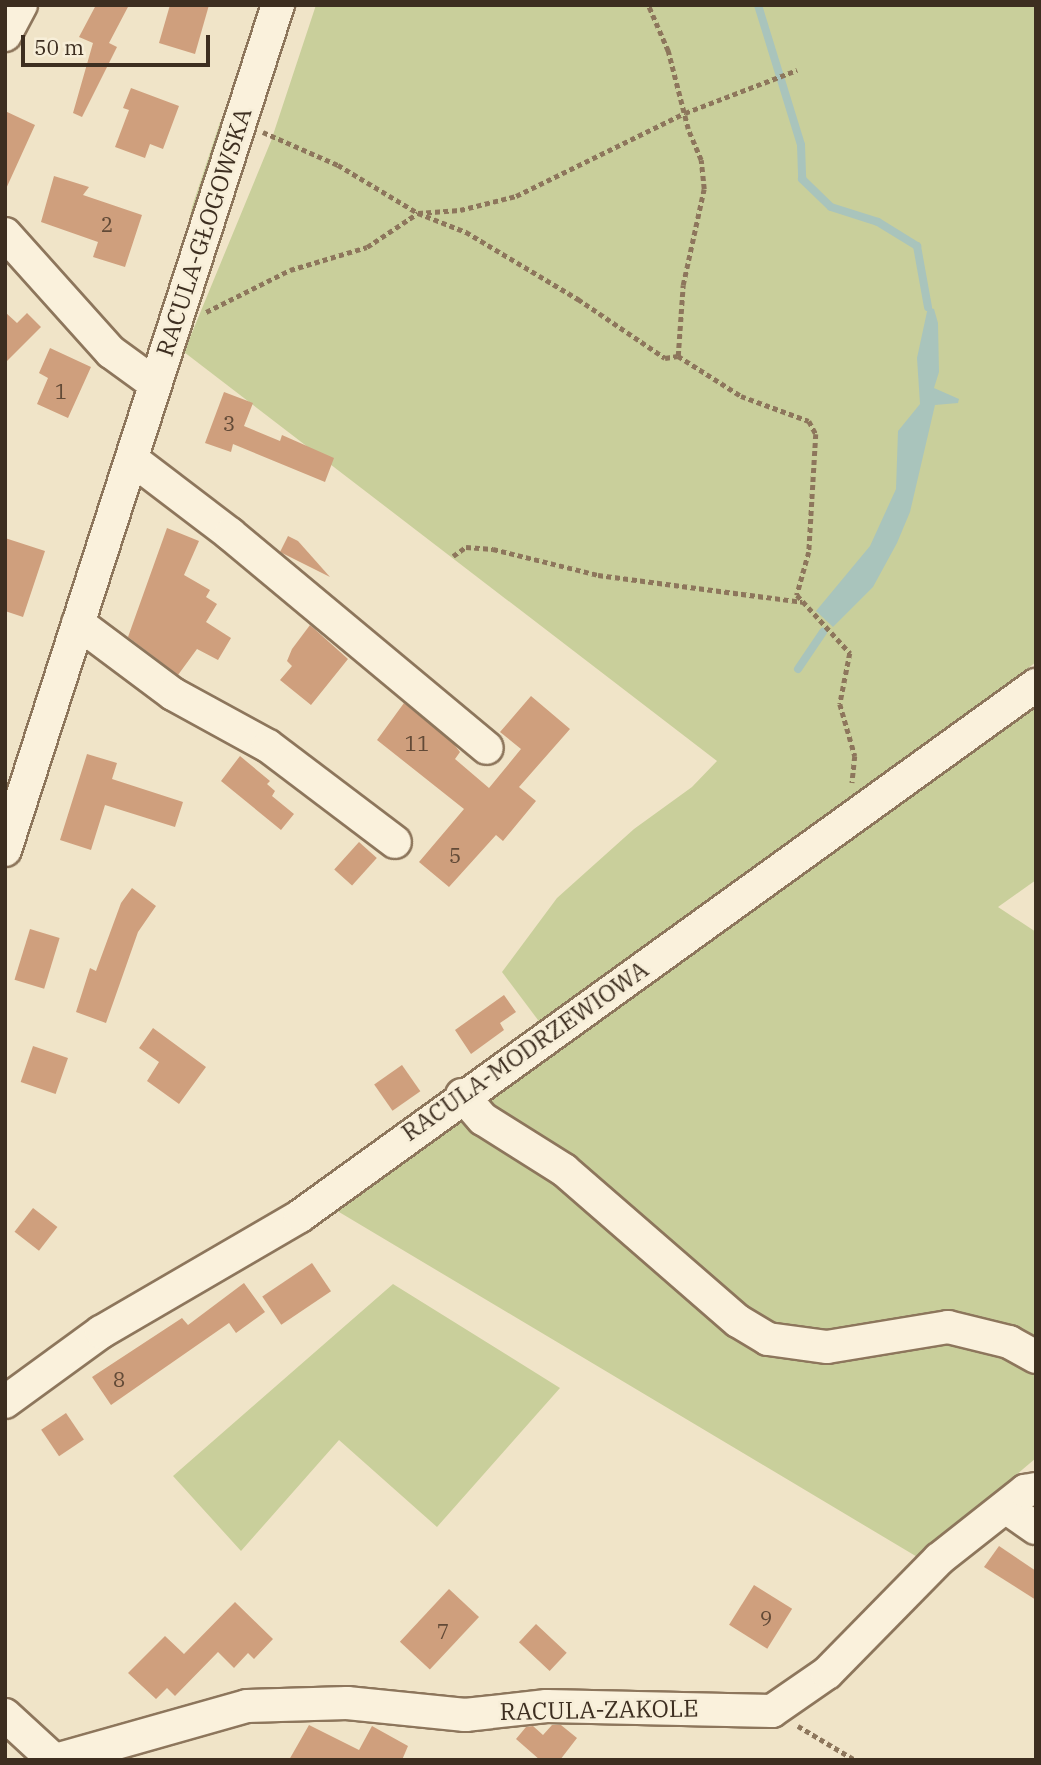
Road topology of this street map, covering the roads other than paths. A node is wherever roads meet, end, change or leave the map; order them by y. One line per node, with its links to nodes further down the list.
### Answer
1 (20, 5): 3 (street)
2 (278, 5): 5 (street, RACULA-GŁOGOWSKA)
3 (5, 35)
4 (5, 234): 5 (street)
5 (155, 384): 6 (street, RACULA-GŁOGOWSKA)
6 (132, 460): 7 (street, RACULA-GŁOGOWSKA); 9 (street)
7 (78, 623): 10 (street); 11 (street, RACULA-GŁOGOWSKA)
8 (1036, 685): 12 (street, RACULA-MODRZEWIOWA)
9 (486, 748)
10 (395, 842)
11 (5, 850)
12 (462, 1095): 13 (street); 14 (street, RACULA-MODRZEWIOWA)
13 (1036, 1357)
14 (5, 1402)
15 (1024, 1506): 17 (street, RACULA-ZAKOLE)
16 (5, 1715): 17 (street, RACULA-ZAKOLE)
17 (69, 1758)

